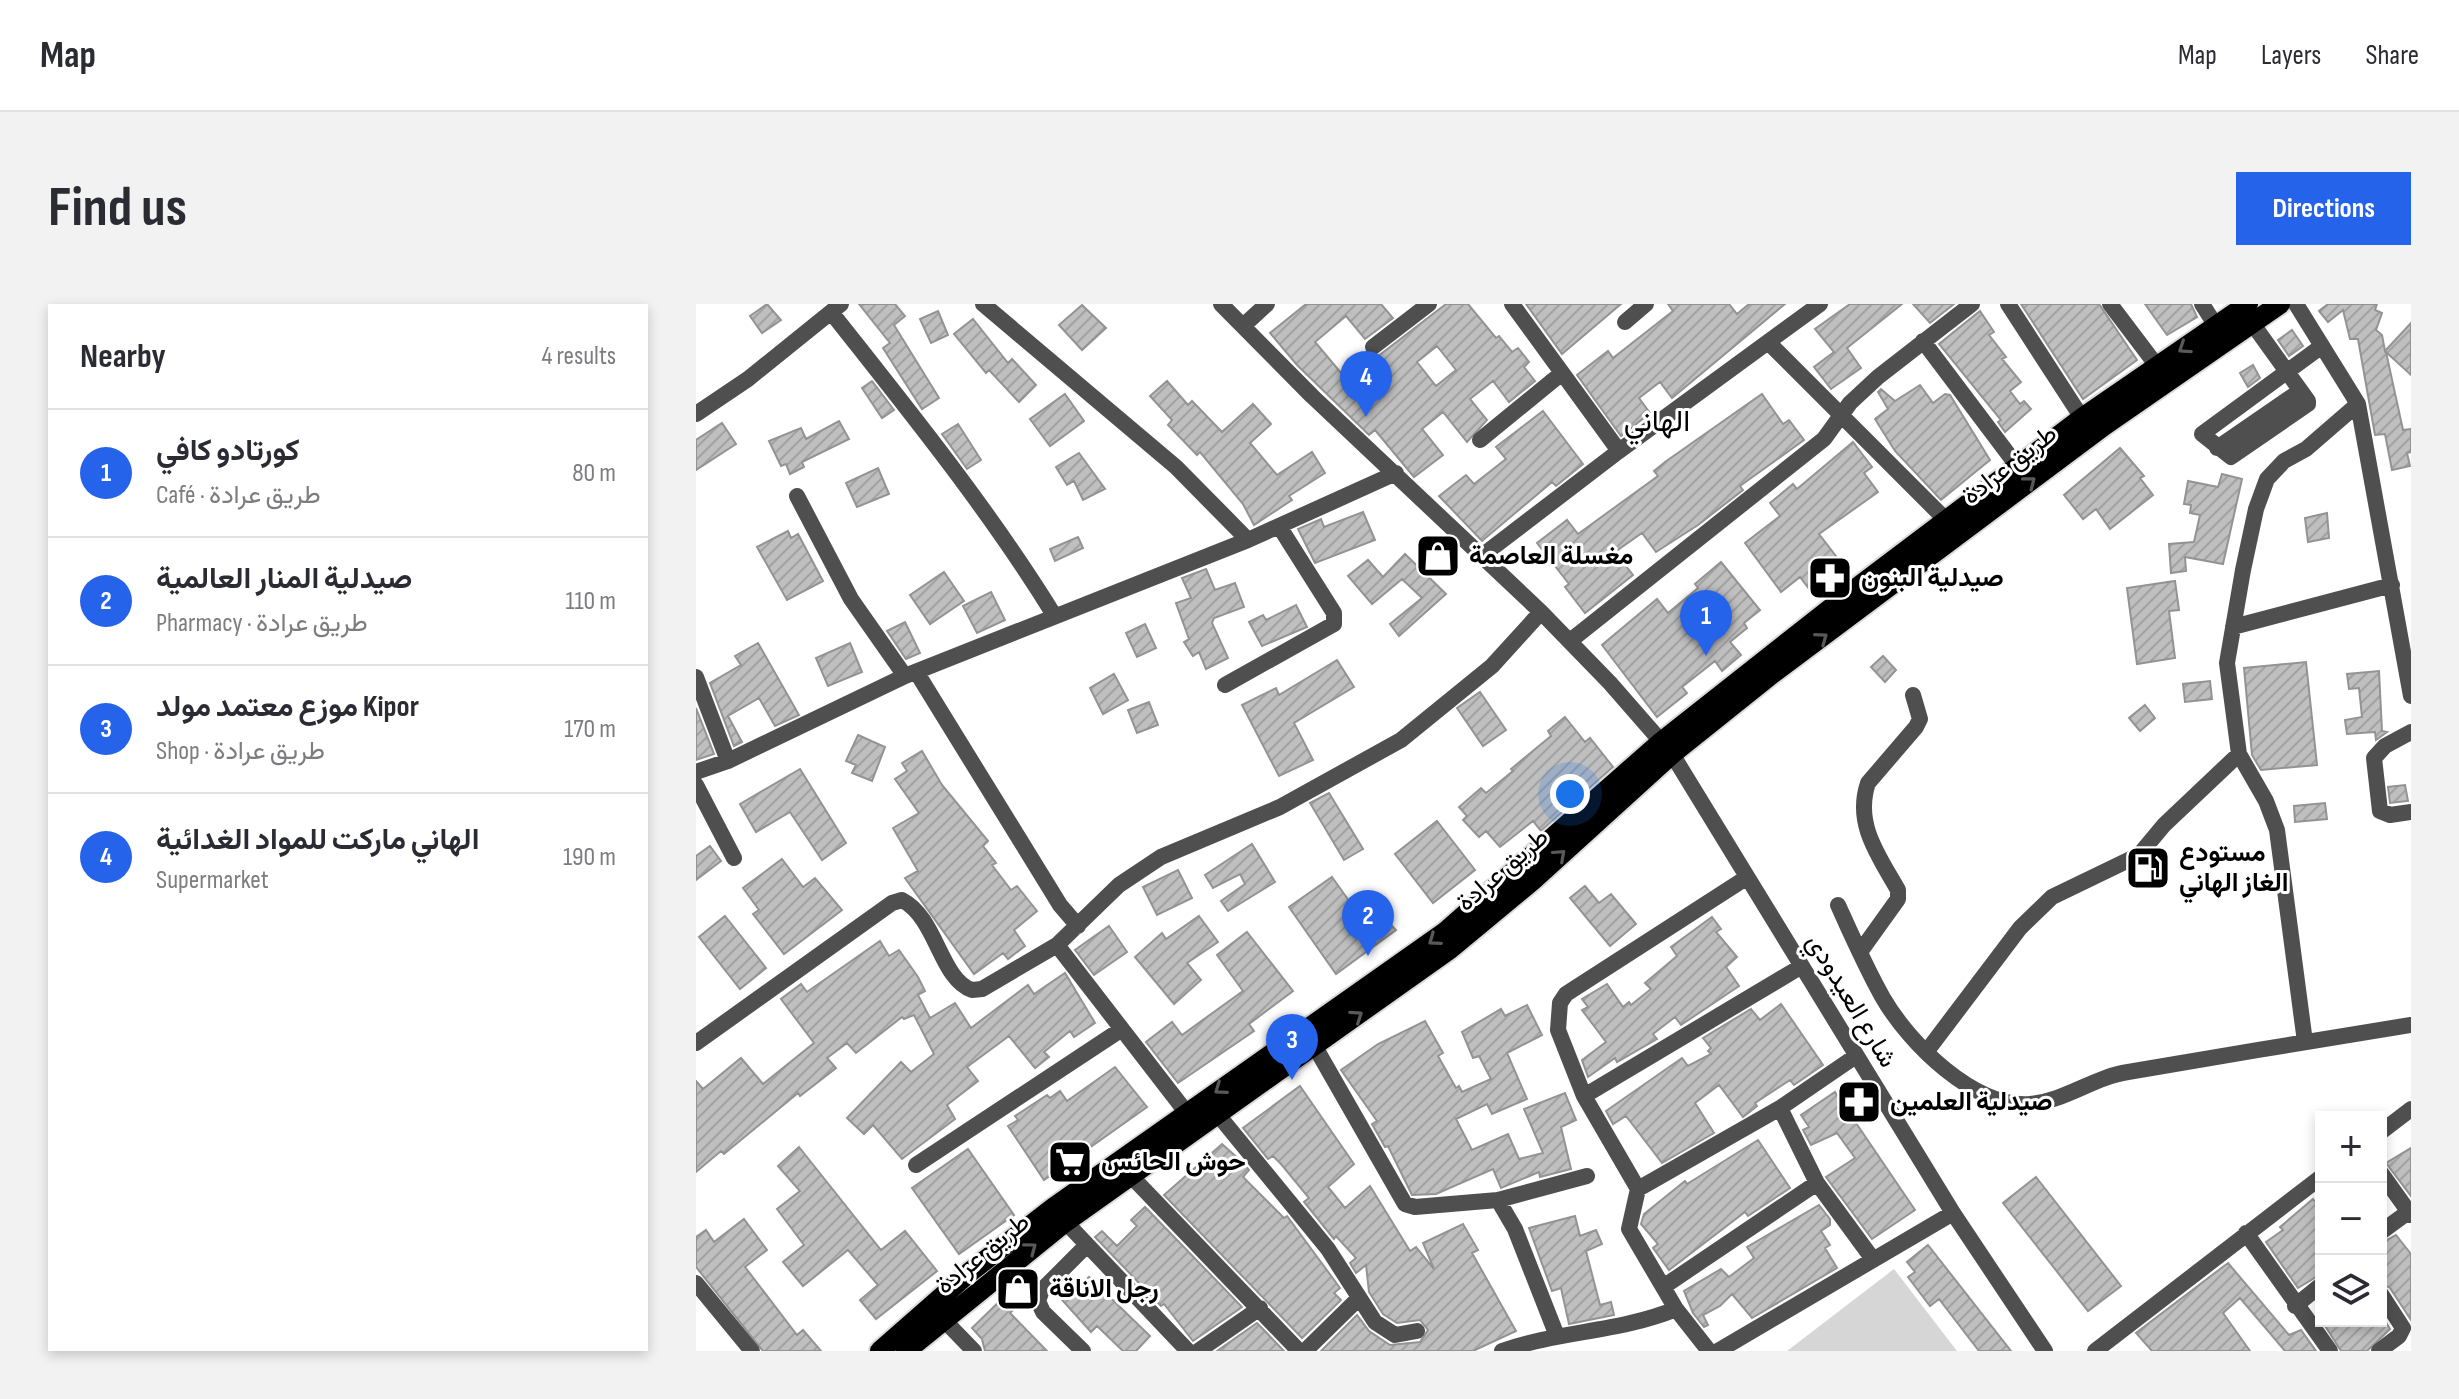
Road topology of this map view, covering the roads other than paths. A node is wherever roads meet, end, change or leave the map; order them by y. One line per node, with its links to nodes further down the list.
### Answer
1 (983, 304): 37 (street)
2 (1221, 304): 17 (street, شارع العيدودي)
3 (1267, 304): 17 (street)
4 (1429, 304): 22 (street)
5 (1512, 304): 25 (street)
6 (1646, 304): 16 (street)
7 (1820, 304): 20 (street)
8 (1972, 304): 19 (street)
9 (2008, 304): 29 (street)
10 (2110, 304): 23 (street)
11 (2202, 304): 18 (street)
12 (2280, 304): 15 (main road, طريق عرادة)
13 (2296, 304): 21 (street)
14 (836, 308): 28 (street); 41 (street)
15 (2250, 314): 18 (main road, طريق عرادة); 24 (street); 50 (main road, طريق عرادة, one-way to 15)
16 (1625, 322)
17 (1243, 326): 33 (street, شارع العيدودي)
18 (2216, 326): 23 (main road, طريق عرادة, one-way to 23)
19 (1923, 341): 27 (street); 32 (street)
20 (1768, 342): 27 (street); 31 (street)
21 (2322, 346): 24 (street); 26 (street)
22 (1373, 347)
23 (2157, 366): 29 (main road, طريق عرادة)
24 (2286, 372): 24 (street)
25 (1562, 373): 30 (street); 31 (street)
26 (2358, 404): 39 (street); 42 (street)
27 (1842, 413): 35 (street); 43 (street)
28 (696, 414)
29 (2082, 418): 32 (main road, طريق عرادة)
30 (1480, 440)
31 (1619, 451): 38 (street)
32 (2018, 467): 35 (main road, طريق عرادة)
33 (1396, 473): 36 (street); 38 (street, شارع العيدودي)
34 (797, 496): 44 (street)
35 (1948, 522): 50 (main road, طريق عرادة)
36 (1279, 526): 37 (street); 46 (street)
37 (1248, 540): 41 (street)
38 (1483, 555): 40 (street, شارع العيدودي)
39 (2392, 585): 42 (street); 48 (street)
40 (1541, 612): 43 (street, شارع العيدودي); 59 (street)
41 (1054, 615): 44 (street)
42 (2233, 627): 51 (street)
43 (1570, 641): 50 (street, شارع العيدودي)
44 (911, 674): 52 (street); 59 (street)
45 (696, 677): 52 (street)
46 (1225, 685)
47 (1913, 695): 61 (street)
48 (2411, 696)
49 (2411, 732): 55 (street)
50 (1666, 748): 57 (street, شارع العيدودي); 67 (main road, طريق عرادة, one-way to 50); 73 (main road, طريق عرادة, one-way to 73)
51 (2239, 754): 65 (street); 68 (street)
52 (728, 761): 53 (street)
53 (696, 772)
54 (696, 785): 56 (street)
55 (2411, 812)
56 (734, 858)
57 (1746, 878): 62 (street, شارع العيدودي); 70 (street)
58 (1838, 905): 61 (street)
59 (1078, 926): 60 (street)
60 (1057, 945): 64 (street); 66 (street)
61 (1860, 952): 68 (street)
62 (1802, 966): 69 (street, شارع العيدودي); 70 (street)
63 (2411, 1025): 65 (street)
64 (1122, 1029): 73 (street); 76 (street)
65 (2305, 1042): 68 (street)
66 (696, 1043)
67 (1314, 1045): 74 (main road, طريق عرادة); 83 (street)
68 (1927, 1051)
69 (1856, 1056): 71 (street); 85 (street, شارع العيدودي)
70 (1584, 1096): 82 (street)
71 (1780, 1108): 81 (street); 82 (street)
72 (2411, 1109): 75 (street)
73 (1186, 1112): 86 (main road, طريق عرادة)
74 (1219, 1116): 78 (main road, طريق عرادة); 94 (street)
75 (2387, 1127)
76 (916, 1165)
77 (1587, 1176): 83 (street)
78 (1132, 1177): 86 (main road, طريق عرادة); 97 (street)
79 (2315, 1181): 88 (street)
80 (2387, 1181): 84 (street)
81 (1817, 1183): 90 (street); 92 (street)
82 (1638, 1189): 92 (street)
83 (1498, 1200): 102 (street)
84 (2410, 1212): 87 (street)
85 (1953, 1213): 90 (street); 116 (street, شارع العيدودي)
86 (1059, 1216): 89 (street); 99 (main road, طريق عرادة, one-way to 86); 104 (main road, طريق عرادة)
87 (2387, 1228)
88 (2246, 1233): 96 (street); 117 (street)
89 (1086, 1246): 107 (street); 108 (street)
90 (1872, 1258): 101 (street)
91 (696, 1283): 103 (street)
92 (1663, 1287): 98 (street)
93 (2315, 1290): 96 (street)
94 (1359, 1298): 100 (street); 111 (street)
95 (2387, 1303): 119 (street)
96 (2295, 1306): 118 (street)
97 (1260, 1308): 109 (street); 110 (street)
98 (1676, 1309): 102 (street); 113 (street)
99 (943, 1319): 105 (main road, طريق عرادة); 106 (street)
100 (1417, 1331)
101 (1754, 1332): 114 (street); 115 (street)
102 (1557, 1336): 112 (street)
103 (752, 1351)
104 (880, 1351)
105 (906, 1351)
106 (974, 1351)
107 (1083, 1351)
108 (1188, 1351)
109 (1198, 1351)
110 (1299, 1351)
111 (1305, 1351)
112 (1502, 1351)
113 (1709, 1351)
114 (1718, 1351)
115 (1747, 1351)
116 (2045, 1351)
117 (2095, 1351)
118 (2330, 1351)
119 (2379, 1351)

